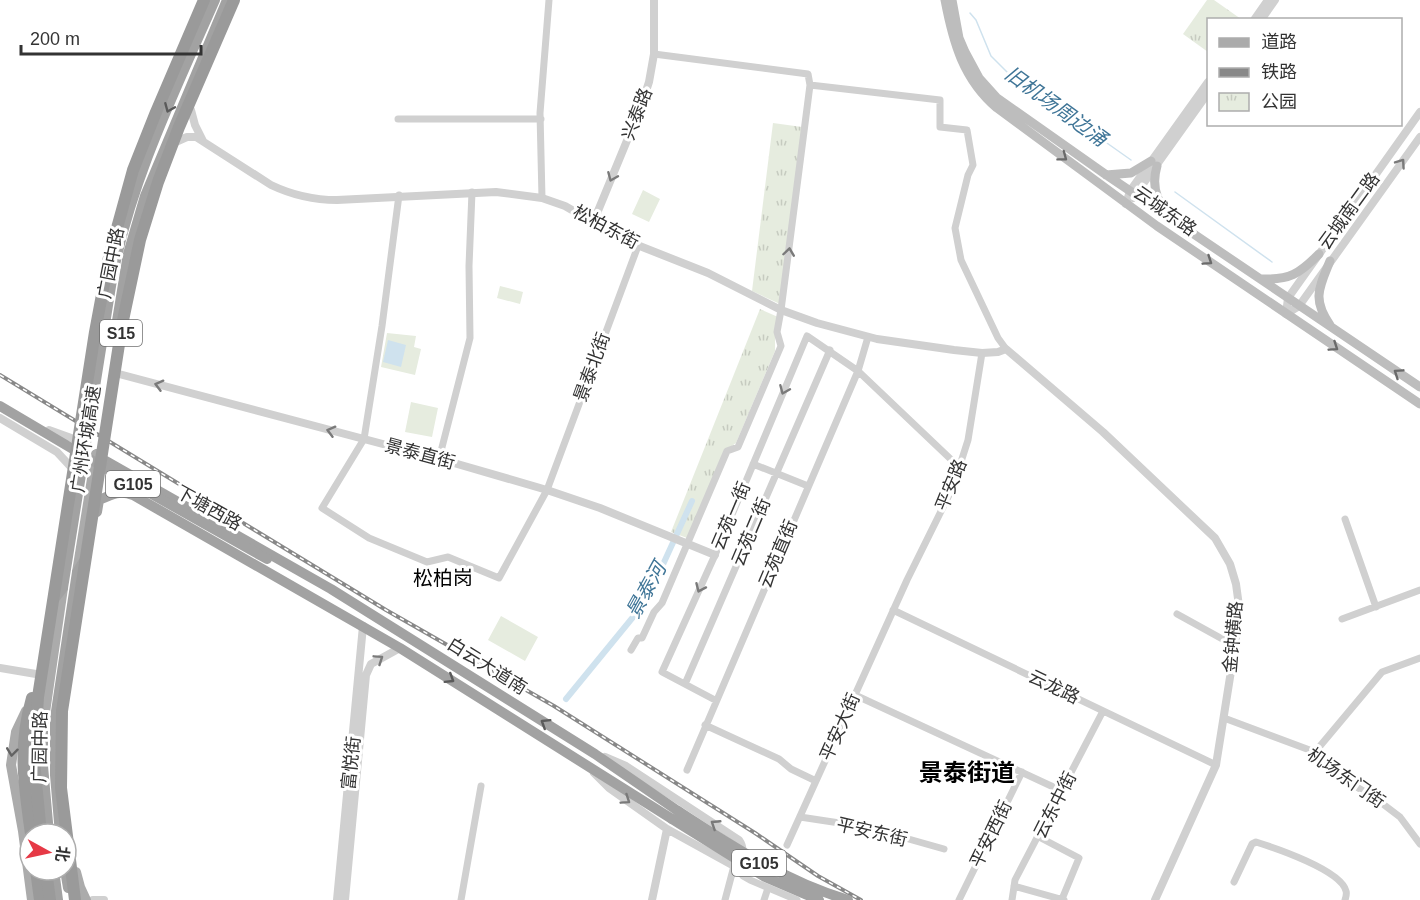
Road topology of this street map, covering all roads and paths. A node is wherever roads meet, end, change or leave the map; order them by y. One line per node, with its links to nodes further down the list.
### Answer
1 (200, 0): 14 (main road)
2 (204, 0): 128 (highway, 广州环城高速 / S15, bridge)
3 (215, 0): 11 (highway, 广园中路)
4 (549, 0): 27 (street)
5 (654, 0): 16 (street, 兴泰路)
6 (945, 0): 38 (main road, 云城东路, one-way to 38)
7 (952, 0): 33 (main road, 云城东路)
8 (1268, 0): 12 (street)
9 (1275, 0): 13 (street)
10 (235, 1): 15 (highway, 广园中路); 17 (main road); 154 (highway, 广州环城高速 / S15, bridge)
11 (208, 16): 14 (main road); 20 (highway, 广园中路)
12 (1255, 18)
13 (1262, 18)
14 (189, 23): 18 (main road)
15 (213, 32): 17 (main road); 19 (highway, 广园中路)
16 (654, 54): 22 (street); 41 (street, 兴泰路, one-way to 41)
17 (213, 59): 24 (main road)
18 (173, 60): 20 (main road); 61 (main road)
19 (193, 80): 24 (main road); 31 (highway, 广园中路)
20 (179, 83): 57 (highway, 广园中路, one-way to 57)
21 (1207, 85): 32 (street)
22 (810, 86): 52 (street, one-way to 22); 58 (street)
23 (1207, 96): 32 (street)
24 (191, 110): 29 (main road); 30 (street)
25 (1420, 112): 43 (street, 云城南二路)
26 (398, 119): 27 (street)
27 (541, 119): 37 (street)
28 (1420, 136): 45 (street, 云城南二路, one-way to 28)
29 (178, 141): 30 (street); 31 (main road); 49 (main road)
30 (204, 141): 36 (street, 松柏东街)
31 (162, 150): 54 (highway, 广园中路)
32 (1154, 164): 33 (main road); 35 (street); 40 (main road)
33 (1105, 174): 35 (main road, 云城东路)
34 (472, 192): 36 (street, 松柏东街); 37 (street, 松柏东街); 71 (street)
35 (1133, 193): 38 (street); 39 (main road, 云城东路)
36 (399, 195): 70 (street)
37 (542, 198): 41 (street, 松柏东街)
38 (1126, 204): 42 (main road, 云城东路)
39 (1164, 214): 40 (main road, 云城东路); 42 (main road)
40 (1175, 221): 48 (main road, 云城东路)
41 (593, 223): 44 (street, 松柏东街)
42 (1157, 226): 53 (main road, 云城东路, one-way to 53)
43 (1329, 239): 45 (street); 46 (street, 云城南二路)
44 (638, 246): 52 (street, 松柏东街); 79 (street, 景泰北街)
45 (1341, 248): 47 (street, 云城南二路)
46 (1319, 254): 48 (main road); 50 (street, 云城南二路)
47 (1330, 261): 51 (street, 云城南二路); 55 (main road)
48 (1260, 279): 50 (main road, 云城东路)
49 (132, 297): 54 (main road); 63 (main road)
50 (1288, 298): 51 (main road, 云城东路); 53 (street, 云城南二路)
51 (1299, 306): 53 (street); 55 (main road, 云城东路)
52 (782, 310): 56 (street, 松柏东街); 85 (street)
53 (1286, 314): 66 (main road, 云城东路, one-way to 66)
54 (118, 316): 57 (highway, 广园中路)
55 (1333, 329): 64 (main road, 云城东路, one-way to 55)
56 (868, 337): 60 (street, 松柏东街); 62 (street, 云苑直街)
57 (108, 342): 61 (main road); 63 (highway); 84 (highway, 广园中路); 89 (main road, 广园中路)
58 (1006, 349): 60 (street, 松柏东街); 99 (street, 金钟横路)
59 (830, 350): 62 (street); 73 (street, 云苑一街, one-way to 73); 76 (street, 云苑二街)
60 (982, 353): 75 (street, 平安路)
61 (86, 359): 69 (main road)
62 (858, 371): 75 (street); 78 (street, 云苑直街)
63 (119, 374): 70 (street, 景泰直街, one-way to 63); 72 (highway)
64 (1420, 387)
65 (0, 404): 69 (street, 下塘西路); 88 (highway, 下塘西路 / G105, bridge)
66 (1420, 404)
67 (0, 412): 88 (highway, 下塘西路 / G105, bridge)
68 (0, 418): 74 (street)
69 (74, 439): 74 (main road)
70 (364, 439): 71 (street, 景泰直街); 79 (street, 景泰北街)
71 (439, 459): 79 (street, 景泰直街)
72 (105, 462): 77 (highway, 白云大道南); 81 (main road)
73 (753, 464): 76 (street); 87 (street, 云苑一街)
74 (70, 466): 82 (main road)
75 (960, 468): 93 (street, 平安路)
76 (777, 474): 78 (street); 106 (street, 云苑二街)
77 (140, 480): 80 (highway); 96 (highway, 白云大道南)
78 (808, 486): 109 (street, 云苑直街)
79 (548, 490): 85 (street, 景泰直街)
80 (133, 495): 81 (highway); 98 (highway, 白云大道南)
81 (99, 500): 86 (highway)
82 (62, 511): 84 (main road); 94 (main road)
83 (1345, 519): 92 (street)
84 (72, 536): 90 (highway, 广园中路)
85 (688, 544): 87 (street, 景泰直街); 101 (street)
86 (92, 546): 89 (highway); 115 (main road)
87 (715, 555): 106 (street, 云苑一街, one-way to 106)
88 (266, 562): 96 (highway, 下塘西路 / G105); 98 (highway, 下塘西路 / G105)
89 (77, 572): 110 (highway, 广园中路)
90 (63, 588): 94 (highway); 104 (main road, 广园中路)
91 (1420, 590): 92 (street)
92 (1376, 607): 97 (street)
93 (894, 609): 107 (street, 平安大街); 111 (street, 云龙路)
94 (46, 610): 105 (highway)
95 (1177, 614): 99 (street)
96 (374, 616): 117 (highway, 白云大道南 / G105, one-way to 96)
97 (1342, 620)
98 (363, 626): 100 (highway, 白云大道南 / G105); 158 (street, 富悦街)
99 (1235, 646): 112 (street, 金钟横路)
100 (400, 648): 126 (highway, 白云大道南 / G105, one-way to 126); 159 (street, 富悦街, one-way to 100)
101 (631, 650)
102 (1420, 658): 116 (street)
103 (0, 668): 105 (street)
104 (50, 670): 108 (main road); 114 (main road, 广园中路)
105 (36, 674): 108 (highway)
106 (685, 684): 109 (street)
107 (855, 695): 120 (street); 121 (street, 平安大街)
108 (32, 698): 114 (highway); 127 (highway); 149 (main road, one-way to 149)
109 (715, 700): 113 (street, 云苑直街)
110 (56, 706): 115 (main road); 131 (highway, 广园中路)
111 (1103, 711): 118 (street, 云龙路); 124 (street, 云东中街)
112 (1224, 718): 116 (street, 机场东门街); 118 (street, 金钟横路)
113 (705, 725): 119 (street, 云苑直街); 121 (street)
114 (43, 726): 123 (highway, 广园中路)
115 (66, 732): 132 (main road)
116 (1315, 752): 134 (street, 机场东门街)
117 (595, 753): 126 (highway, 白云大道南 / G105); 138 (street, one-way to 117)
118 (1216, 765): 169 (street, 金钟横路)
119 (687, 770)
120 (1022, 772): 124 (street); 167 (street, 平安西街)
121 (816, 781): 125 (street, 平安大街)
122 (481, 786): 160 (street)
123 (44, 789): 129 (main road); 130 (highway, 广园中路)
124 (1062, 791): 133 (street, 云东中街)
125 (800, 818): 135 (street, 平安大街); 136 (street, 平安东街)
126 (672, 820): 138 (street); 161 (street); 165 (highway, 白云大道南 / G105, bridge); 166 (highway, 白云大道南 / G105, bridge)
127 (30, 822)
128 (39, 822)
129 (40, 822)
130 (48, 822)
131 (64, 822)
132 (66, 822)
133 (1039, 837): 146 (street, 云东中街); 148 (street)
134 (1420, 844)
135 (787, 845)
136 (944, 849)
137 (780, 863): 147 (street)
138 (734, 866): 147 (street); 162 (street)
139 (78, 880): 155 (main road)
140 (40, 882): 150 (highway)
141 (42, 882): 151 (highway, bridge)
142 (51, 882): 151 (main road)
143 (56, 882): 152 (highway)
144 (67, 882): 153 (highway)
145 (1234, 882): 170 (street)
146 (1014, 886): 148 (street); 168 (street, 云东中街)
147 (769, 890): 163 (street); 164 (street)
148 (1064, 899)
149 (32, 900)
150 (40, 900)
151 (47, 900)
152 (58, 900)
153 (69, 900)
154 (75, 900)
155 (86, 900)
156 (93, 900): 157 (street)
157 (104, 900)
158 (337, 900)
159 (345, 900)
160 (461, 900)
161 (652, 900)
162 (725, 900)
163 (764, 900)
164 (797, 900)
165 (819, 900)
166 (848, 900)
167 (959, 900)
168 (1012, 900)
169 (1155, 900)
170 (1345, 900)

